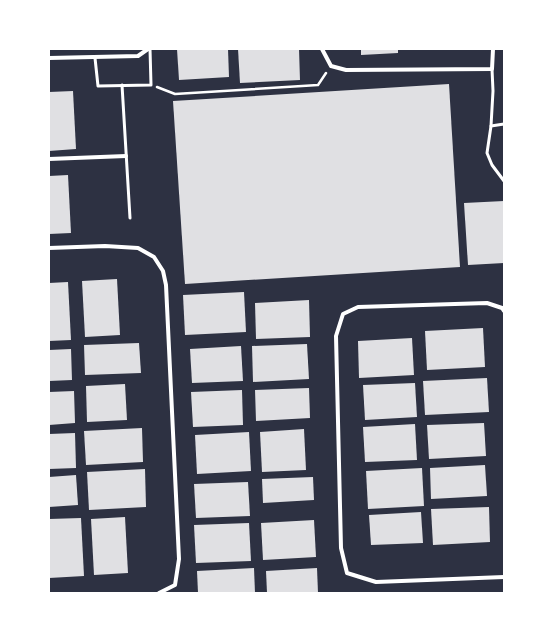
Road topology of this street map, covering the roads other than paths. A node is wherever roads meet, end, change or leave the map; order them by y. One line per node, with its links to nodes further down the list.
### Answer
1 (149, 49): 5 (street); 7 (lane)
2 (322, 49): 6 (street)
3 (493, 49): 6 (street)
4 (49, 58): 5 (street)
5 (95, 58): 7 (lane)
6 (492, 69): 9 (lane)
7 (122, 85): 10 (lane)
8 (504, 124): 9 (lane)
9 (491, 126): 12 (lane)
10 (126, 156): 11 (street); 13 (lane)
11 (49, 159)
12 (504, 181)
13 (130, 218)
14 (49, 248): 17 (street)
15 (504, 311): 16 (street)
16 (504, 577)
17 (159, 593)

